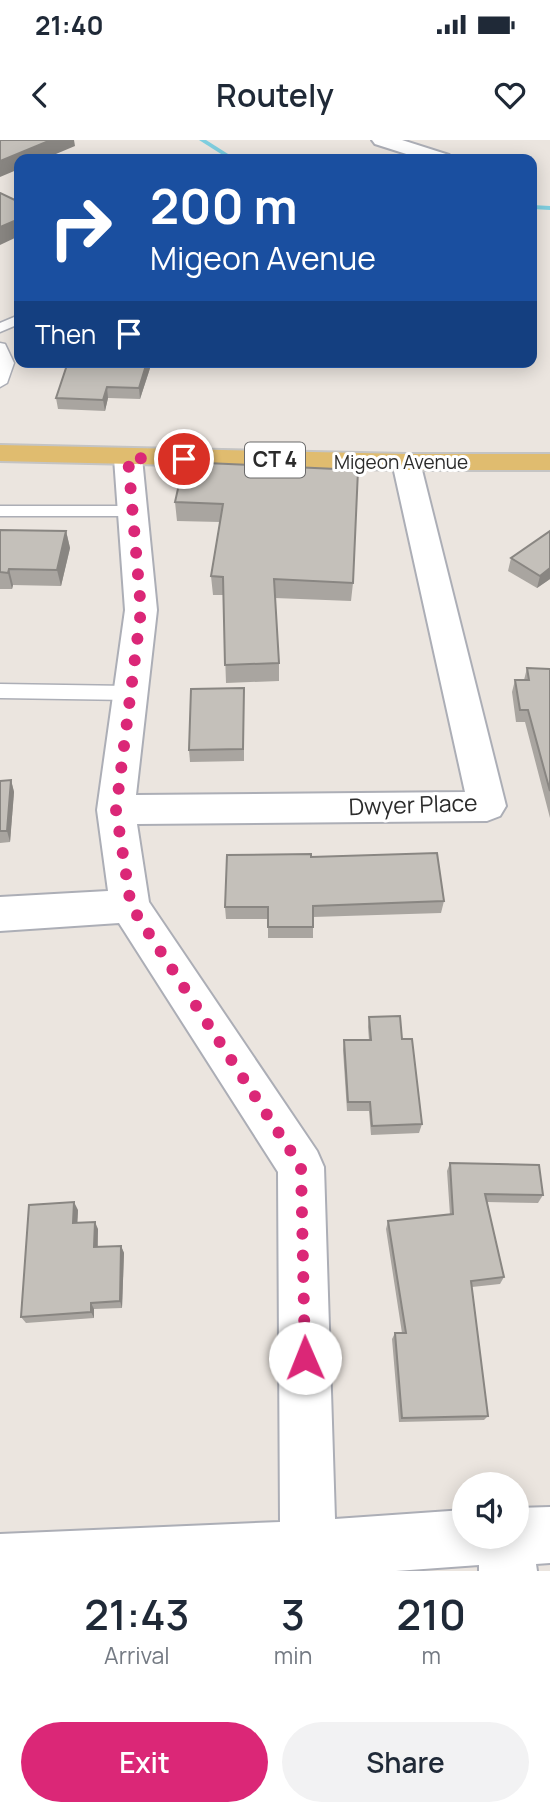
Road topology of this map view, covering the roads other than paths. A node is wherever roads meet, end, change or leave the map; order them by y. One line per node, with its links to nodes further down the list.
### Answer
1 (382, 140): 2 (street)
2 (426, 154)
3 (0, 347): 4 (lane)
4 (0, 383)
5 (0, 453): 6 (main road, Migeon Avenue / CT 4)
6 (128, 458): 8 (main road, Migeon Avenue / CT 4); 10 (street)
7 (550, 461): 8 (main road, Migeon Avenue / CT 4)
8 (406, 463): 13 (street, Dwyer Place)
9 (0, 511): 10 (lane)
10 (133, 511): 12 (street)
11 (0, 691): 12 (lane)
12 (130, 693): 13 (street)
13 (116, 810): 14 (street)
14 (131, 906): 15 (street); 19 (street)
15 (0, 914)
16 (550, 1535): 17 (street)
17 (529, 1536)
18 (452, 1539): 19 (street)
19 (309, 1549): 21 (street)
20 (505, 1549): 22 (street)
21 (0, 1562)
22 (508, 1571)

